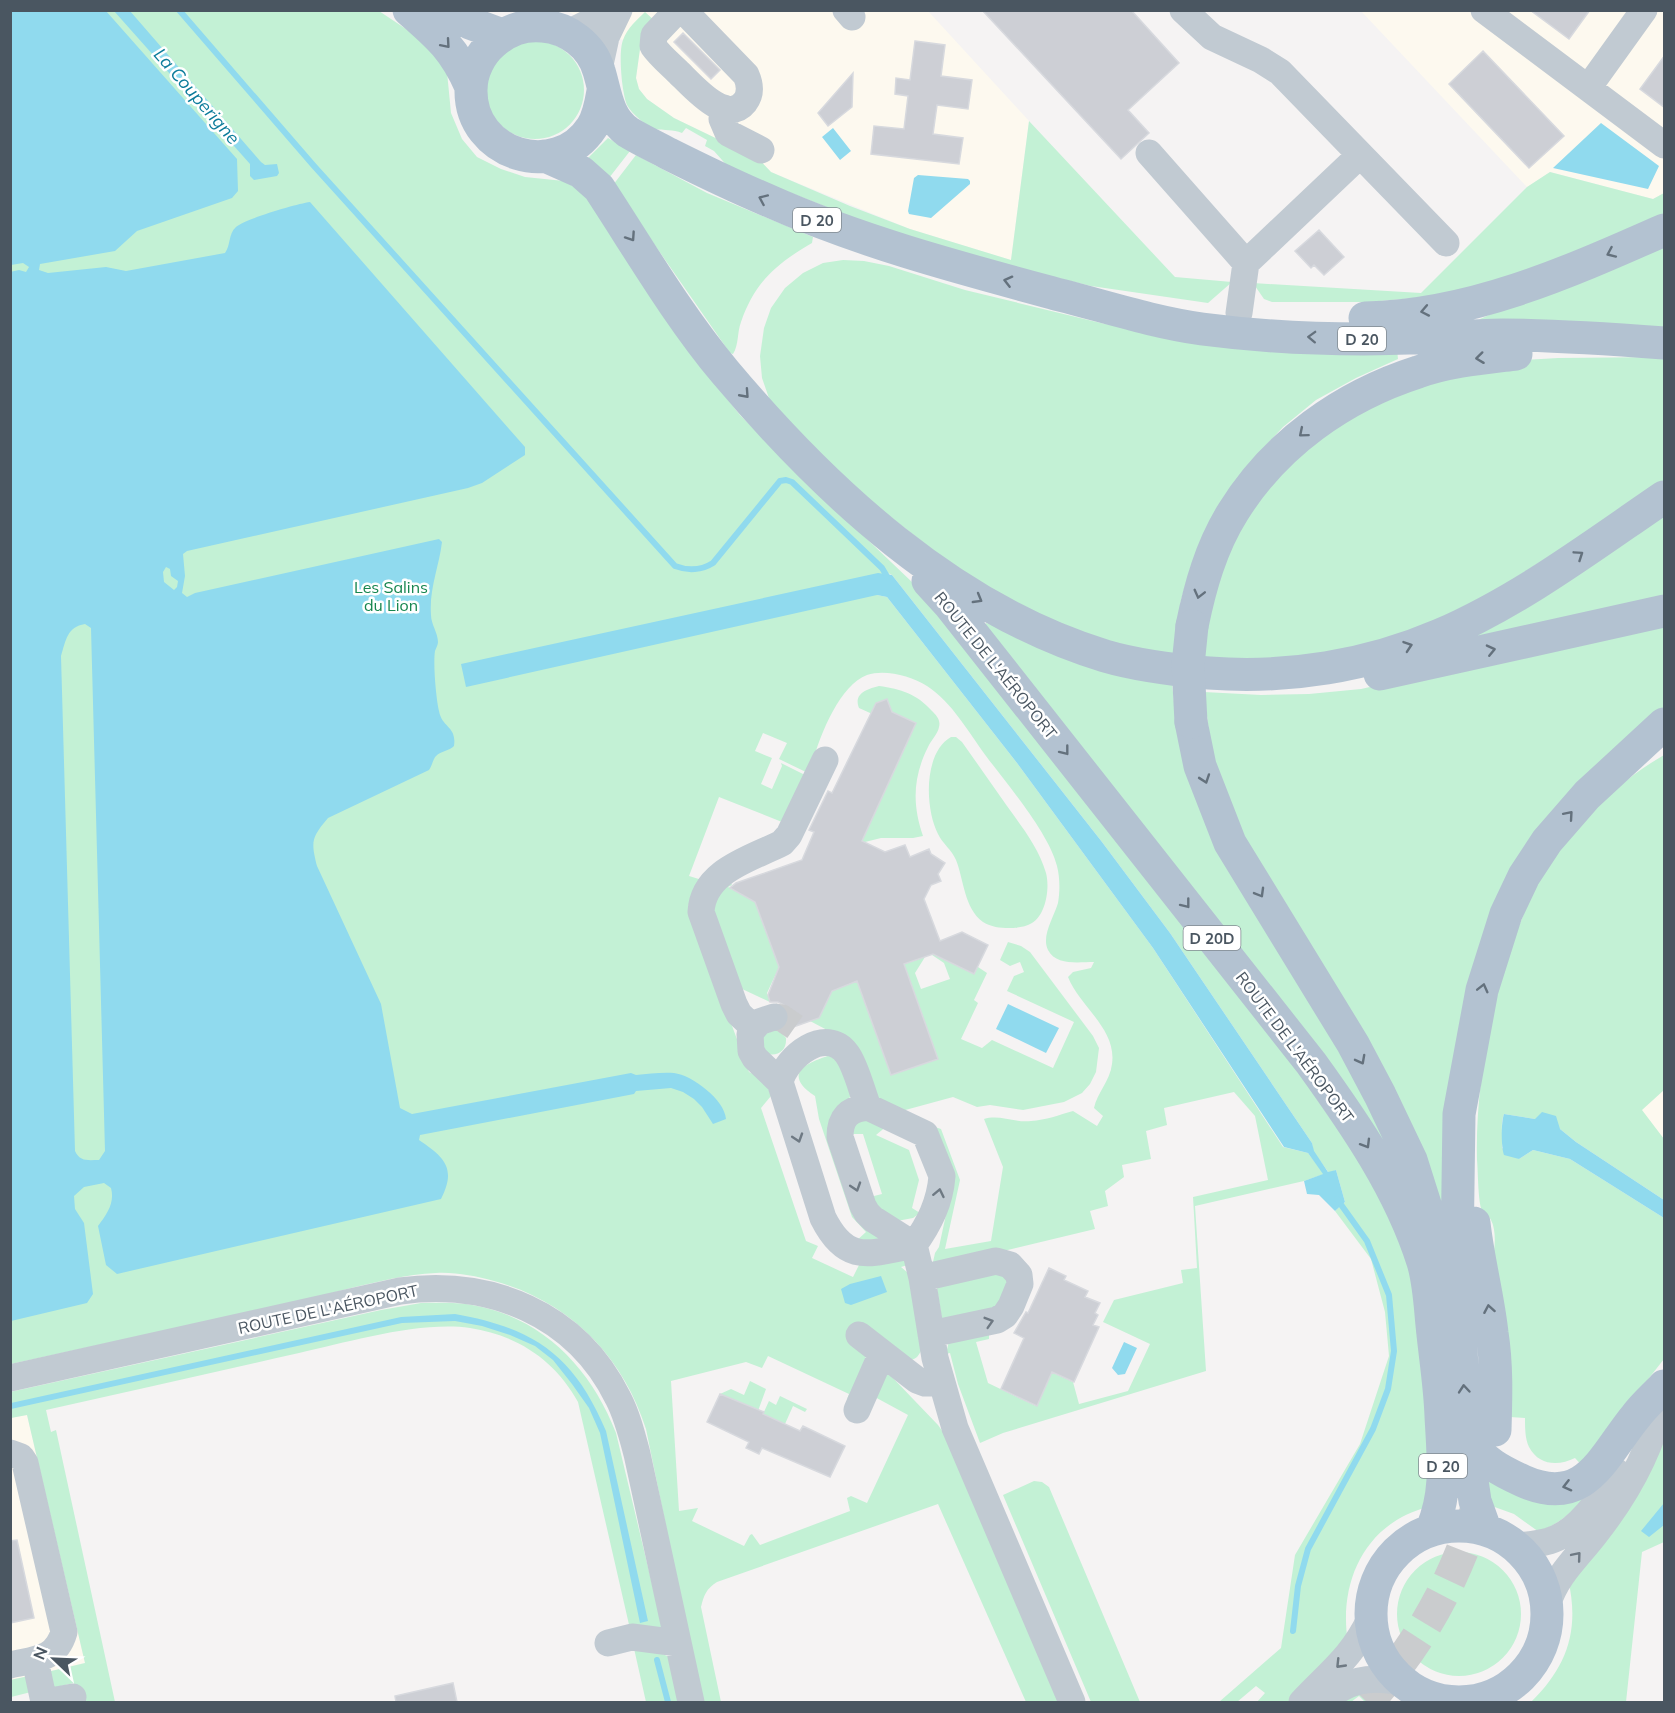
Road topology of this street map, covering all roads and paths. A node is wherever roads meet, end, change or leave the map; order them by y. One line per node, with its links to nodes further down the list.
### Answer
1 (409, 10): 12 (main road, one-way to 12)
2 (448, 10): 10 (main road)
3 (614, 10): 9 (street)
4 (619, 10): 11 (street)
5 (1183, 10): 18 (street)
6 (1484, 10): 13 (street)
7 (1644, 10): 13 (street)
8 (674, 12): 14 (street); 14 (street)
9 (556, 24): 10 (main road); 11 (main road)
10 (511, 26): 12 (main road)
11 (601, 80): 19 (main road); 23 (main road, D 20, one-way to 11)
12 (471, 87): 19 (main road)
13 (1588, 88): 15 (street)
14 (724, 108): 16 (street)
15 (1665, 145)
16 (761, 150)
17 (1149, 153): 22 (street)
18 (1360, 155): 21 (street); 22 (street)
19 (545, 156): 27 (main road, one-way to 27)
20 (1665, 230): 24 (main road, D 20, one-way to 24)
21 (1446, 243)
22 (1246, 263): 24 (street)
23 (1064, 296): 24 (main road, D 20); 25 (main road, D 20, one-way to 23)
24 (1239, 313)
25 (1665, 345): 45 (main road, one-way to 45, bridge)
26 (1665, 497): 29 (main road, one-way to 26)
27 (879, 529): 29 (main road, one-way to 29); 45 (main road, ROUTE DE L'AÉROPORT / D 20D, one-way to 45)
28 (1665, 611): 29 (main road, one-way to 28)
29 (1246, 676)
30 (1665, 724): 33 (main road)
31 (1665, 736): 33 (main road)
32 (825, 760): 34 (street)
33 (1623, 762): 47 (main road, one-way to 33)
34 (774, 1024): 35 (street); 36 (street)
35 (823, 1043): 36 (street); 37 (street)
36 (780, 1083): 38 (street, one-way to 38)
37 (868, 1107): 38 (street, one-way to 37); 38 (street, one-way to 38)
38 (919, 1262): 39 (street); 39 (street, one-way to 38)
39 (931, 1334): 43 (street)
40 (859, 1335): 41 (street)
41 (882, 1353): 43 (street); 46 (street)
42 (10, 1378): 55 (street, ROUTE DE L'AÉROPORT)
43 (941, 1383): 62 (street)
44 (1665, 1388): 47 (main road, one-way to 47); 51 (street); 52 (street, one-way to 44)
45 (1440, 1400): 49 (main road, ROUTE DE L'AÉROPORT / D 20)
46 (857, 1410)
47 (1482, 1435): 50 (main road)
48 (10, 1453): 56 (street)
49 (1432, 1529): 50 (main road); 53 (main road)
50 (1485, 1529): 51 (main road)
51 (1517, 1546): 52 (main road)
52 (1547, 1605): 59 (main road)
53 (1371, 1619): 57 (main road); 63 (street, one-way to 63)
54 (608, 1643): 55 (street)
55 (678, 1643): 61 (street, ROUTE DE L'AÉROPORT)
56 (23, 1663): 60 (street)
57 (1419, 1694): 59 (main road); 64 (street)
58 (73, 1697): 60 (street)
59 (1488, 1700)
60 (45, 1702)
61 (692, 1702)
62 (1072, 1702)
63 (1302, 1702)
64 (1320, 1702)

